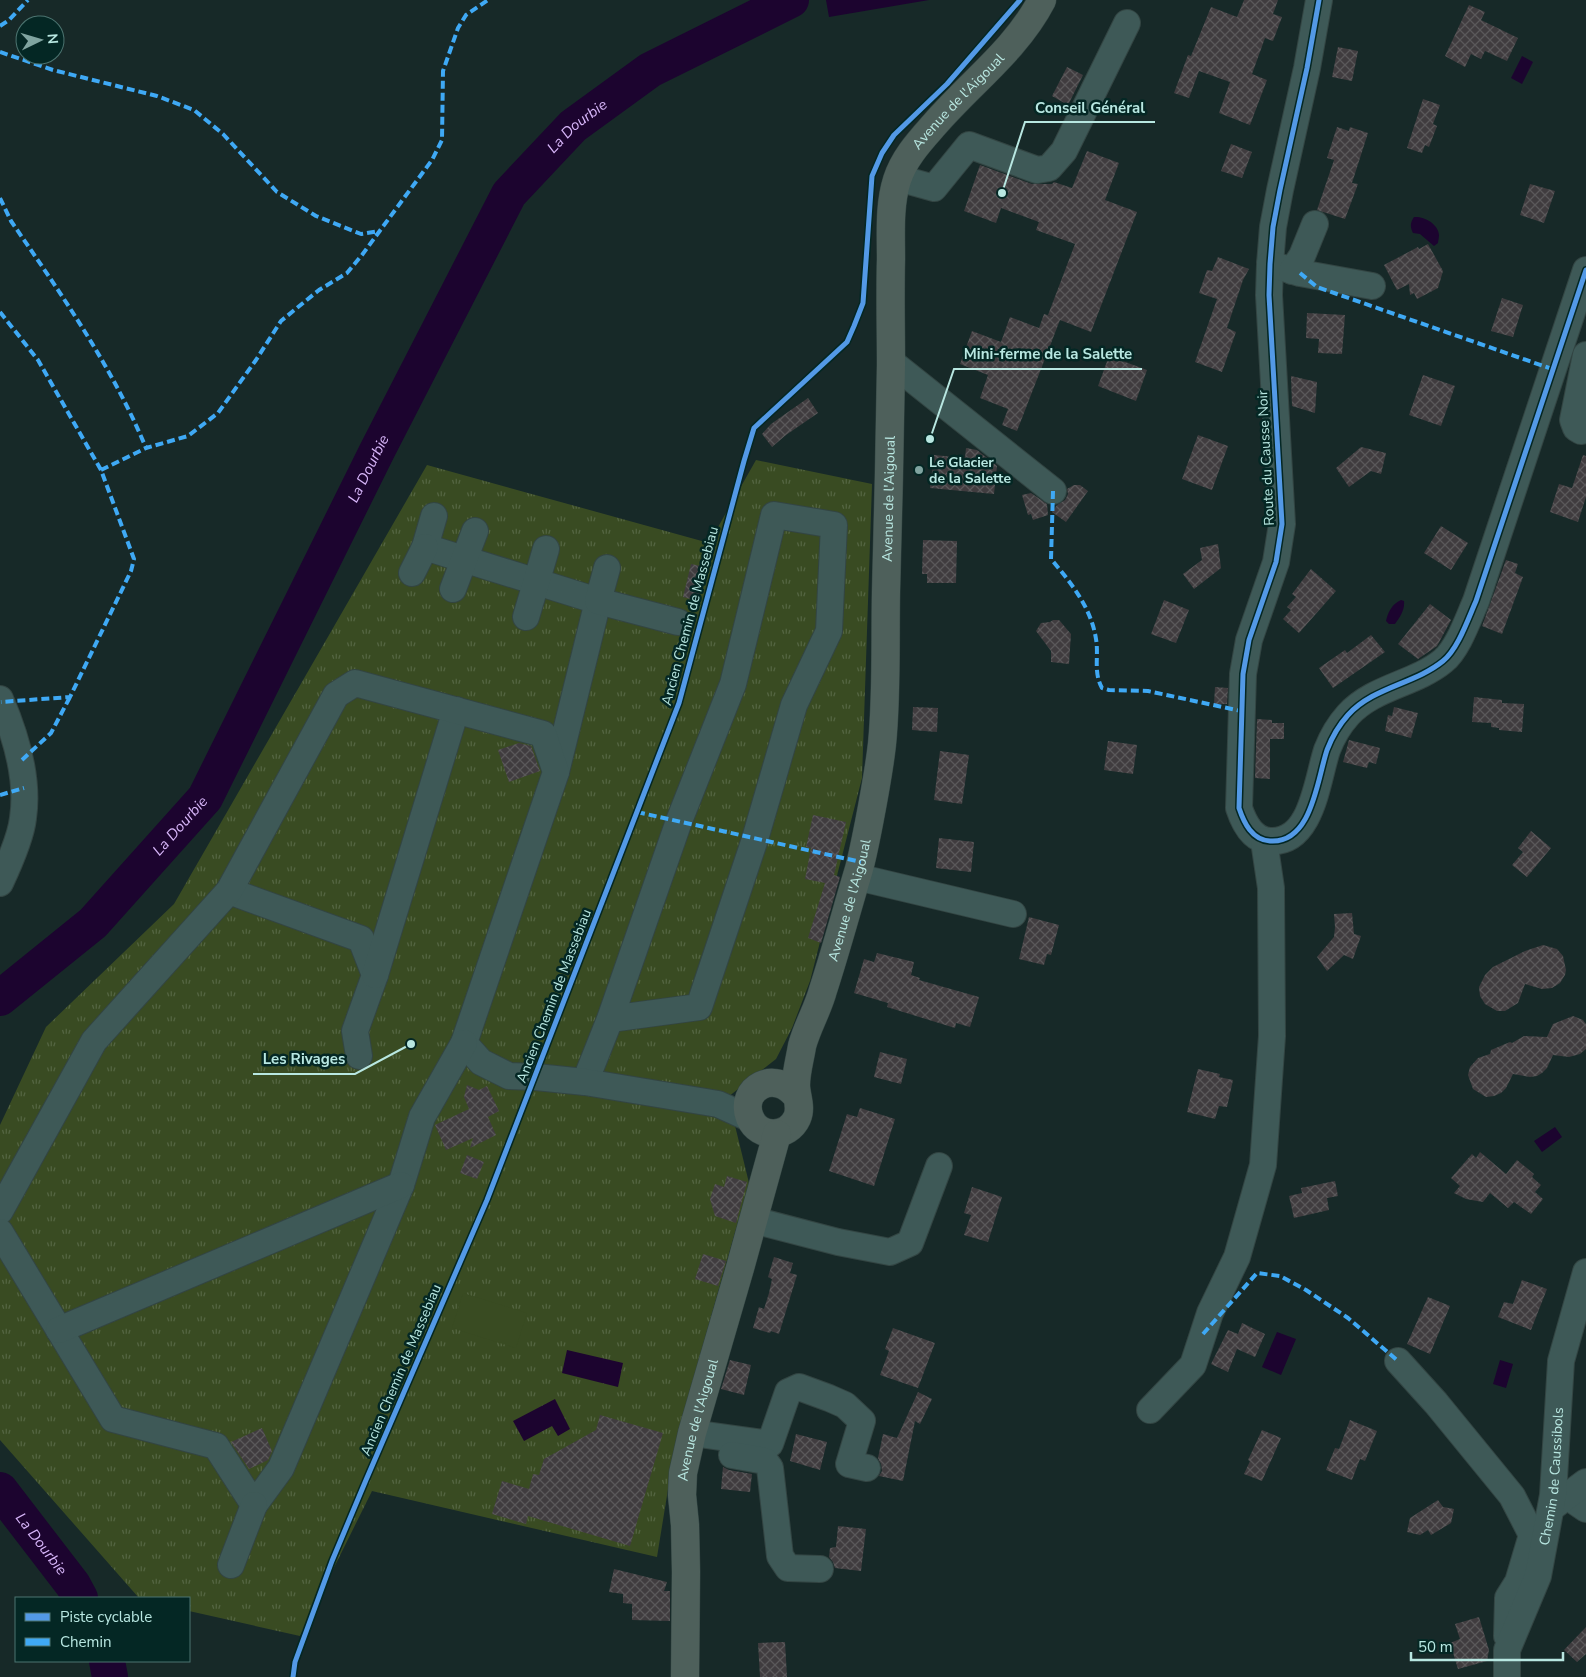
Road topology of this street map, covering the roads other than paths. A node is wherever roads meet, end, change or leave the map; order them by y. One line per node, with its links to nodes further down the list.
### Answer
1 (1042, 0): 4 (main road, Avenue de l'Aigoual)
2 (1319, 0): 6 (street, Route du Causse Noir)
3 (1127, 24): 4 (street)
4 (898, 178): 10 (main road, Avenue de l'Aigoual)
5 (1315, 224): 6 (street)
6 (1281, 267): 7 (street); 28 (street, Route du Causse Noir)
7 (1372, 286)
8 (1583, 290): 28 (street)
9 (1586, 354): 11 (street)
10 (891, 362): 12 (street); 29 (main road, Avenue de l'Aigoual)
11 (1586, 430)
12 (1053, 490)
13 (434, 516): 15 (street)
14 (474, 531): 17 (street)
15 (425, 547): 17 (street); 19 (street)
16 (546, 549): 20 (street)
17 (464, 560): 20 (street); 21 (street)
18 (607, 568): 22 (street)
19 (412, 573)
20 (537, 582): 22 (street); 23 (street)
21 (453, 589)
22 (598, 601): 24 (street); 27 (street)
23 (526, 617)
24 (678, 622)
25 (0, 699): 30 (street)
26 (456, 710): 27 (street); 31 (street); 33 (street)
27 (556, 772): 36 (street)
28 (1264, 841): 49 (street)
29 (857, 877): 32 (street); 35 (main road, Avenue de l'Aigoual)
30 (0, 883)
31 (229, 891): 33 (street); 43 (street)
32 (1013, 914)
33 (375, 975): 37 (street)
34 (610, 1019): 34 (street); 38 (street)
35 (804, 1040): 39 (main road, Avenue de l'Aigoual); 40 (main road, Avenue de l'Aigoual)
36 (464, 1043): 38 (street); 42 (street)
37 (359, 1056)
38 (585, 1082): 40 (street)
39 (797, 1097): 40 (main road); 40 (main road, Avenue de l'Aigoual)
40 (762, 1111): 44 (main road, Avenue de l'Aigoual)
41 (939, 1166): 44 (street)
42 (401, 1185): 47 (street); 53 (street)
43 (0, 1211)
44 (753, 1220): 50 (main road, Avenue de l'Aigoual)
45 (0, 1232): 47 (street)
46 (1586, 1272): 52 (street, Chemin de Caussibols)
47 (59, 1330): 53 (street)
48 (1398, 1362): 56 (street)
49 (1150, 1410)
50 (690, 1440): 51 (street); 55 (street); 57 (main road, Avenue de l'Aigoual)
51 (867, 1468)
52 (1572, 1499): 56 (street, Chemin de Caussibols)
53 (254, 1505): 54 (street)
54 (230, 1565)
55 (820, 1569)
56 (1506, 1650): 58 (street, Chemin de Caussibols)
57 (685, 1677)
58 (1507, 1677)

